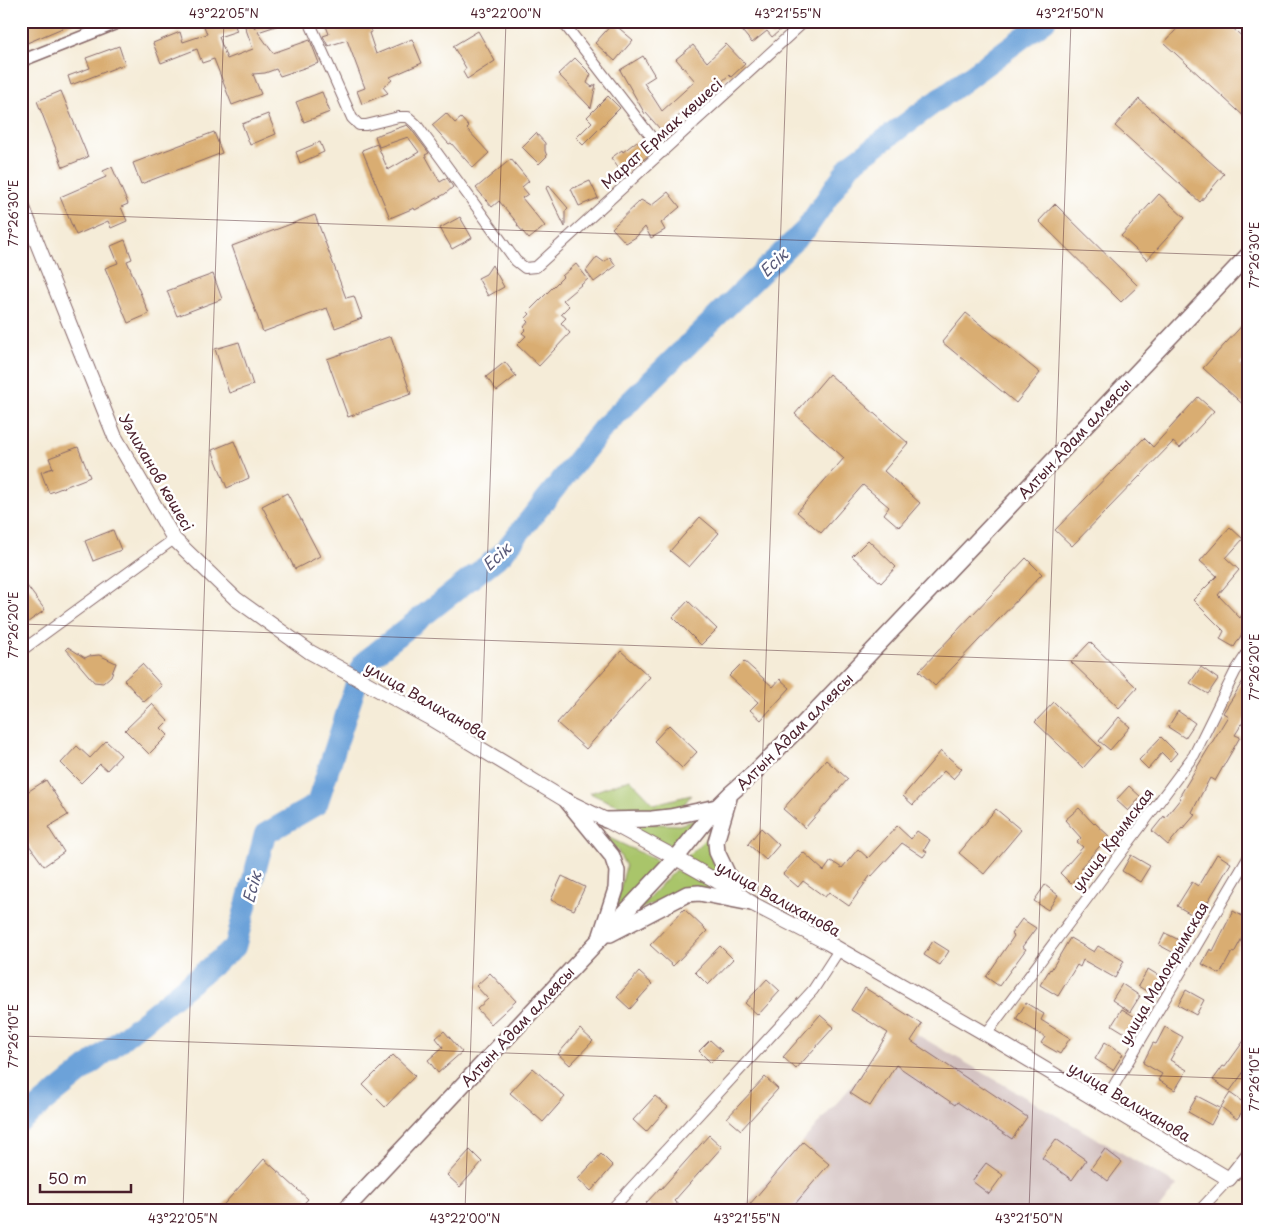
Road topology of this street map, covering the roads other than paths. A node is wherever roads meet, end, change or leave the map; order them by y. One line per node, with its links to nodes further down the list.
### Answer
1 (122, 21): 5 (street)
2 (309, 21): 6 (street, Марат Ермак көшесі)
3 (562, 21): 6 (street)
4 (805, 21): 6 (street, Марат Ермак көшесі)
5 (21, 61)
6 (663, 152)
7 (21, 203): 9 (main road, Уәлиханов көшесі)
8 (1248, 255): 13 (main road, Алтын Адам аллеясы)
9 (174, 539): 10 (street); 11 (main road, Уәлиханов көшесі)
10 (21, 651)
11 (310, 652): 14 (main road, улица Валиханова)
12 (1248, 652): 23 (street, улица Крымская)
13 (730, 794): 15 (main road, Алтын Адам аллеясы); 19 (main road)
14 (567, 801): 16 (main road, улица Валиханова); 21 (main road)
15 (717, 807): 16 (main road); 17 (main road, Алтын Адам аллеясы)
16 (606, 820): 17 (main road, улица Валиханова)
17 (676, 858): 19 (main road, улица Валиханова); 21 (main road, Алтын Адам аллеясы)
18 (1248, 858): 24 (street, улица Малокрымская)
19 (736, 892): 20 (main road, улица Валиханова)
20 (751, 902): 21 (main road); 22 (main road, улица Валиханова)
21 (599, 940): 27 (main road, Алтын Адам аллеясы)
22 (839, 950): 23 (main road, улица Валиханова); 28 (street)
23 (986, 1034): 24 (main road, улица Валиханова)
24 (1103, 1104): 26 (main road, улица Валиханова)
25 (1248, 1155): 26 (main road)
26 (1228, 1179): 29 (street)
27 (344, 1211)
28 (610, 1211)
29 (1200, 1211)

